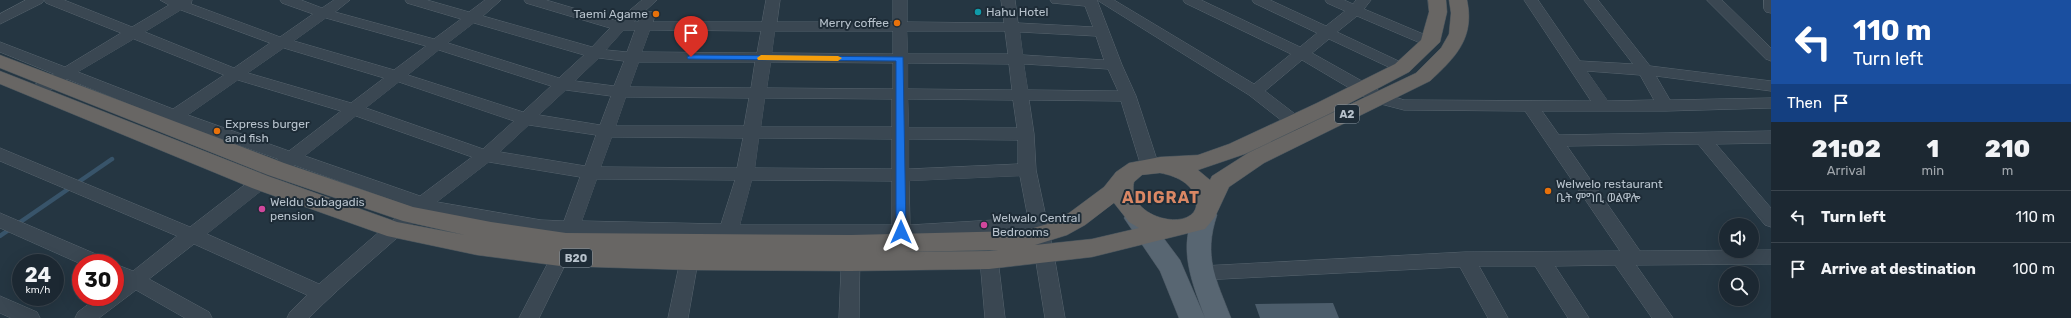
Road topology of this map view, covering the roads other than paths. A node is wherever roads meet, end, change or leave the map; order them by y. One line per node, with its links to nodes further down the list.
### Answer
1 (37, 0): 29 (street)
2 (52, 0): 36 (street)
3 (287, 0): 27 (street)
4 (343, 0): 27 (street)
5 (412, 0): 28 (street)
6 (494, 0): 28 (street)
7 (530, 0): 31 (street)
8 (650, 0): 31 (street)
9 (654, 0): 30 (street)
10 (773, 0): 32 (street)
11 (900, 0): 33 (street)
12 (1008, 0): 34 (street)
13 (1057, 0): 24 (street)
14 (1190, 0): 43 (street)
15 (1259, 0): 37 (street)
16 (1332, 0): 25 (street)
17 (1437, 0): 39 (highway)
18 (1458, 0): 63 (highway, A2)
19 (1531, 0): 51 (street)
20 (1591, 0): 53 (street)
21 (1714, 0): 44 (street)
22 (1771, 0): 26 (street)
23 (178, 1): 36 (street); 38 (street)
24 (1095, 1): 35 (street); 60 (street)
25 (1359, 5): 37 (street); 39 (street)
26 (1771, 9)
27 (324, 13): 38 (street); 40 (street)
28 (473, 16): 40 (street); 42 (street)
29 (0, 20)
30 (645, 25): 31 (street); 32 (street); 45 (street)
31 (620, 26): 42 (street)
32 (769, 26): 33 (street); 46 (street)
33 (900, 27): 34 (street); 47 (street)
34 (1011, 27): 35 (street); 48 (street)
35 (1102, 32): 50 (street)
36 (133, 33): 54 (street); 57 (street)
37 (1327, 33): 43 (street); 52 (street)
38 (281, 42): 54 (street); 55 (street)
39 (1430, 42): 52 (highway, A2)
40 (436, 44): 55 (street); 58 (street)
41 (0, 47): 57 (street)
42 (595, 53): 45 (street); 58 (street)
43 (1301, 53): 60 (street); 63 (street)
44 (1771, 56)
45 (633, 57): 46 (street); 61 (street)
46 (764, 58): 47 (street); 62 (street)
47 (900, 59): 48 (street); 64 (street)
48 (1016, 59): 50 (street); 65 (street)
49 (0, 61): 57 (highway, B20)
50 (1114, 64): 66 (street)
51 (1576, 66): 53 (street); 68 (street)
52 (1402, 68): 63 (highway, A2)
53 (1645, 70): 59 (street); 69 (street)
54 (236, 74): 71 (street); 72 (street)
55 (396, 76): 71 (street); 73 (street)
56 (0, 77): 57 (highway, B20)
57 (52, 81): 72 (street); 85 (highway, B20)
58 (562, 84): 61 (street); 73 (street)
59 (1771, 86)
60 (1255, 91): 74 (street)
61 (620, 92): 62 (street); 75 (street)
62 (758, 93): 64 (street); 76 (street)
63 (1371, 93): 70 (street); 74 (highway, A2)
64 (900, 94): 65 (street); 77 (street)
65 (1021, 94): 66 (street); 78 (street)
66 (1128, 96): 84 (street)
67 (1771, 103): 69 (street)
68 (1603, 106): 69 (street); 70 (street)
69 (1666, 106)
70 (1531, 107): 81 (street)
71 (352, 109): 83 (street); 85 (street)
72 (176, 116): 85 (street)
73 (526, 119): 75 (street); 83 (street)
74 (1301, 127): 84 (highway, A2); 92 (highway, A2)
75 (606, 131): 76 (street); 87 (street)
76 (752, 132): 77 (street); 88 (street)
77 (900, 133): 78 (street); 89 (street)
78 (1026, 134): 86 (street)
79 (1771, 137): 80 (street)
80 (1702, 138): 81 (street); 95 (street)
81 (1555, 141): 106 (street)
82 (0, 154): 99 (street)
83 (486, 156): 87 (street); 93 (street)
84 (1157, 166): 90 (highway, A2); 92 (highway, A2)
85 (275, 170): 93 (highway, B20); 93 (street); 99 (street)
86 (1027, 170): 89 (street); 101 (street)
87 (591, 173): 88 (street); 102 (street)
88 (745, 174): 89 (street); 97 (street)
89 (901, 175): 98 (street)
90 (1124, 179): 91 (highway); 101 (highway, B20)
91 (1132, 212): 96 (highway); 100 (main road)
92 (1206, 213): 96 (highway); 111 (main road, A2)
93 (410, 216): 102 (highway, B20); 102 (street); 115 (street)
94 (0, 220): 104 (street)
95 (1771, 220)
96 (1180, 228): 100 (highway, B20)
97 (729, 230): 98 (street); 102 (street)
98 (901, 232): 101 (street)
99 (192, 235): 113 (street); 115 (street)
100 (1149, 235): 101 (highway, B20); 127 (main road)
101 (1041, 238): 103 (highway, B20); 109 (highway, B20); 126 (street)
102 (566, 242): 103 (highway, B20); 110 (highway, B20); 122 (street)
103 (851, 253): 109 (highway, B20); 110 (highway, B20); 124 (street)
104 (77, 254)
105 (1771, 257): 106 (street)
106 (1627, 258): 108 (street); 131 (street)
107 (1465, 259): 108 (street); 111 (street); 129 (street)
108 (1541, 259): 130 (street)
109 (989, 260): 125 (street)
110 (689, 262): 123 (street)
111 (1202, 272): 128 (main road, A2)
112 (124, 275): 113 (street)
113 (135, 280): 114 (street); 120 (street)
114 (124, 288)
115 (320, 293): 121 (street)
116 (0, 304): 118 (street)
117 (100, 306): 119 (street)
118 (30, 318)
119 (85, 318)
120 (202, 318)
121 (297, 318)
122 (529, 318)
123 (678, 318)
124 (849, 318)
125 (994, 318)
126 (1055, 318)
127 (1192, 318)
128 (1218, 318)
129 (1498, 318)
130 (1579, 318)
131 (1663, 318)

